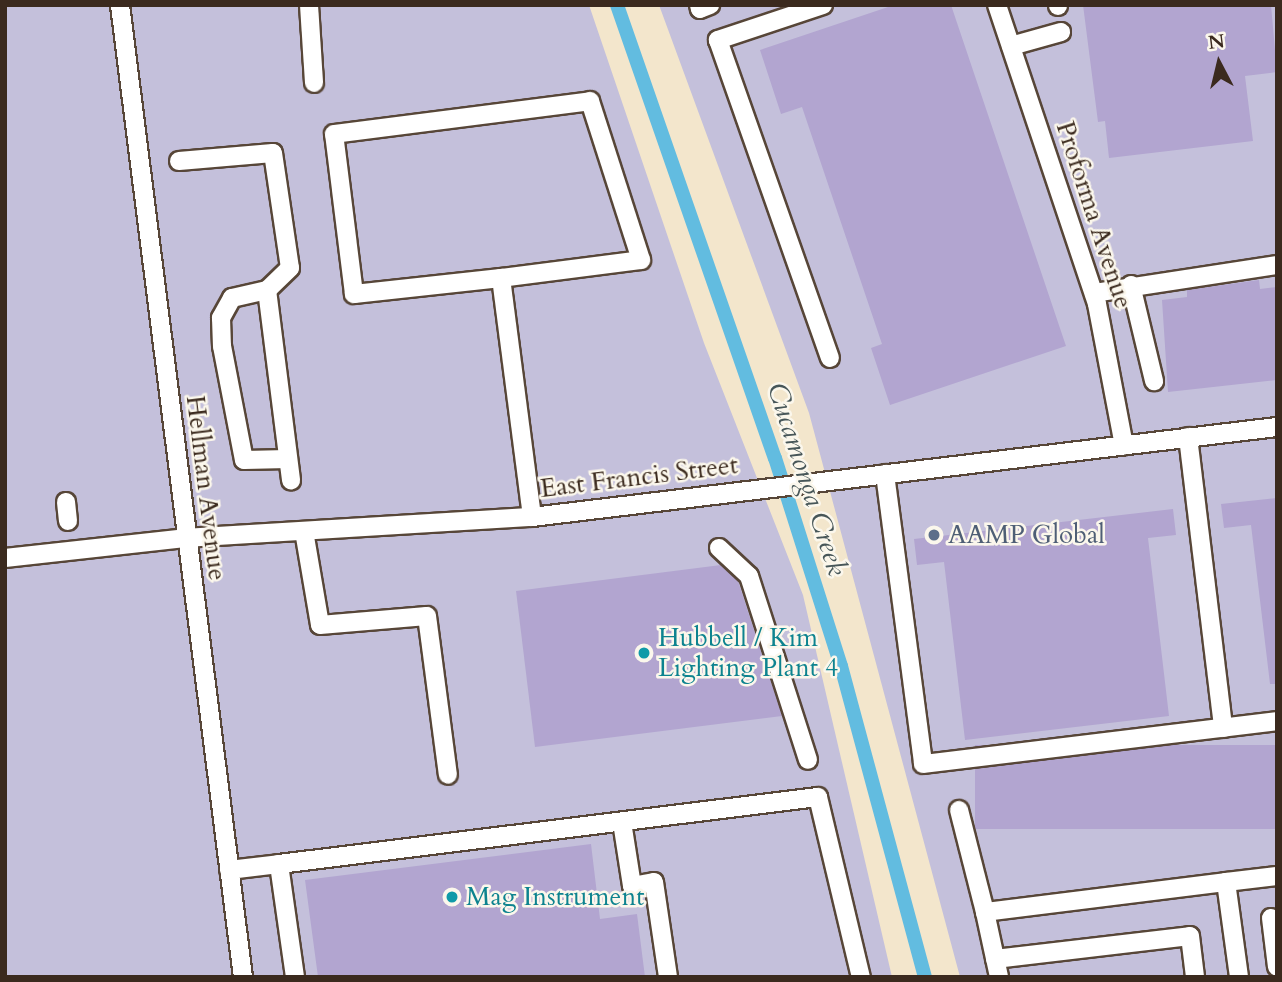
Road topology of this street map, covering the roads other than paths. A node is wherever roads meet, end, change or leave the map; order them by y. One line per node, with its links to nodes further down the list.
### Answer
1 (120, 5): 28 (street, Hellman Avenue)
2 (309, 5): 9 (street)
3 (699, 5): 4 (street)
4 (710, 5)
5 (823, 5): 16 (street)
6 (997, 5): 8 (street, Proforma Avenue)
7 (1061, 32): 8 (street)
8 (1011, 46): 15 (street, Proforma Avenue)
9 (314, 83)
10 (179, 161): 14 (street)
11 (1277, 265): 13 (street)
12 (501, 278): 12 (street); 25 (street)
13 (1131, 285): 15 (street); 17 (street)
14 (267, 290): 21 (street); 21 (street)
15 (1094, 293): 20 (street, Proforma Avenue)
16 (830, 358)
17 (1154, 382)
18 (1277, 427): 19 (street, East Francis Street)
19 (1188, 437): 20 (street, East Francis Street); 32 (street)
20 (1124, 445): 22 (street, East Francis Street)
21 (288, 459): 23 (street)
22 (885, 474): 25 (street, East Francis Street); 32 (street)
23 (291, 480)
24 (66, 502): 26 (street)
25 (532, 517): 27 (street, East Francis Street)
26 (68, 521)
27 (304, 531): 28 (street, East Francis Street); 34 (street)
28 (186, 538): 30 (street, East Francis Street); 38 (street, Hellman Avenue)
29 (719, 548): 33 (street)
30 (5, 558)
31 (1277, 721): 32 (street)
32 (1223, 728)
33 (808, 760)
34 (448, 775)
35 (959, 810): 41 (street)
36 (622, 822): 37 (street); 47 (street); 48 (street)
37 (279, 864): 38 (street); 46 (street)
38 (229, 870): 45 (street, Hellman Avenue)
39 (1277, 876): 40 (street)
40 (1226, 882): 41 (street); 50 (street)
41 (985, 912): 44 (street)
42 (1271, 918): 43 (street)
43 (1277, 967)
44 (997, 968): 49 (street)
45 (243, 977)
46 (295, 977)
47 (668, 977)
48 (861, 977)
49 (1195, 977)
50 (1239, 977)

